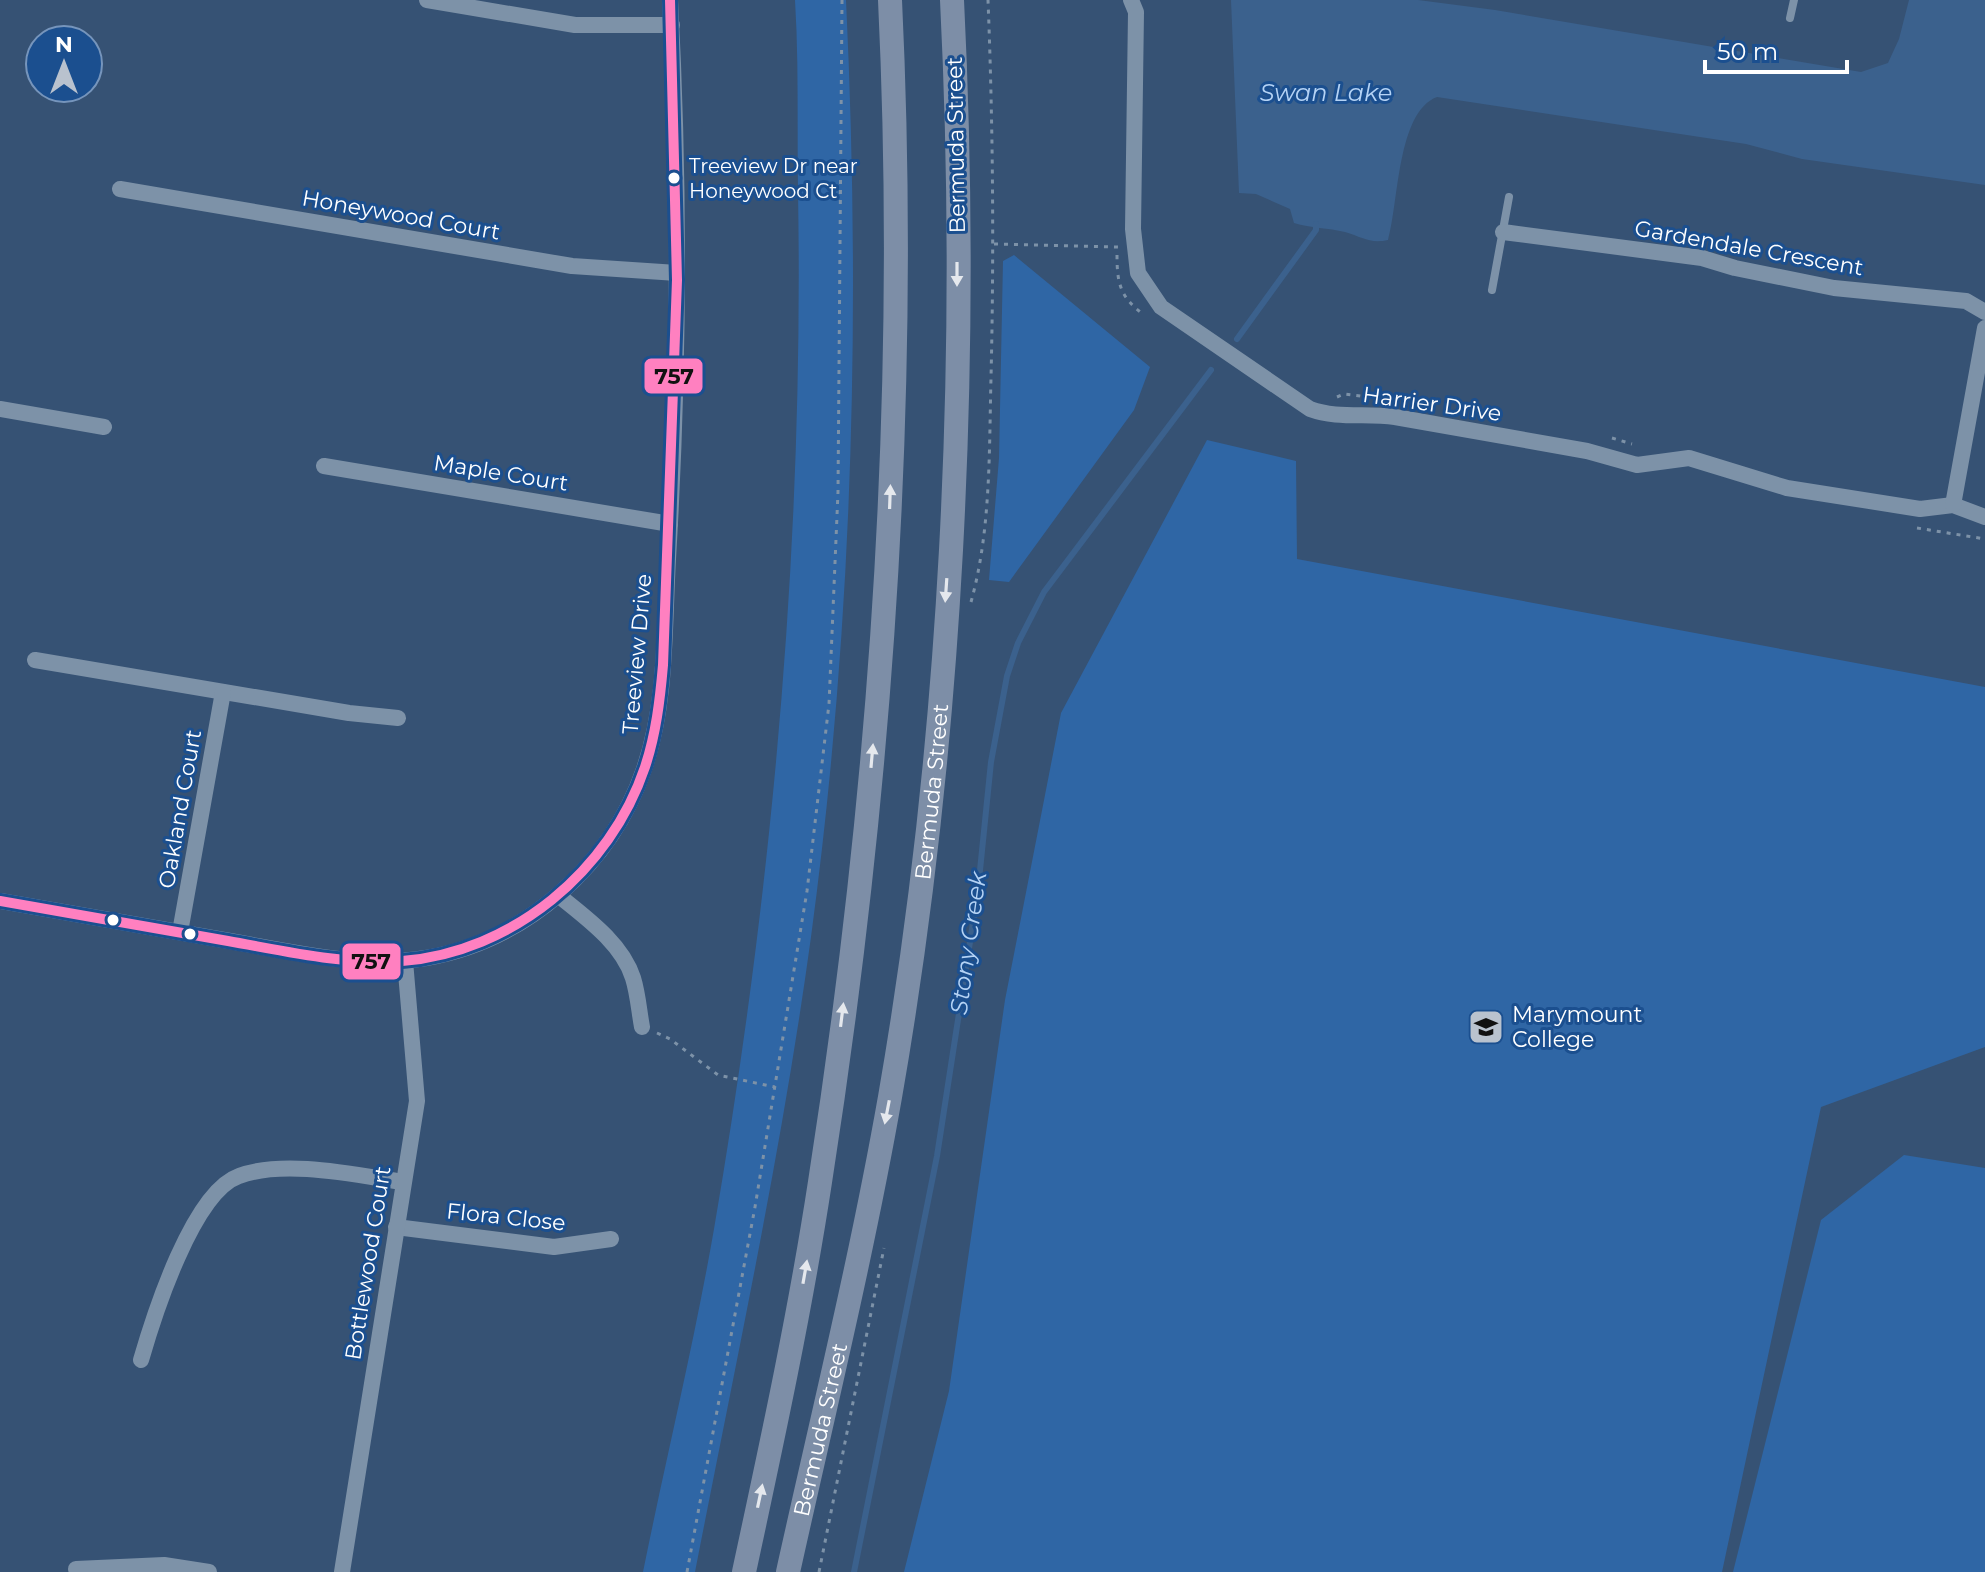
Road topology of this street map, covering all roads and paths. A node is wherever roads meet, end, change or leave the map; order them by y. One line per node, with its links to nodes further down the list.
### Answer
1 (427, 0): 9 (street)
2 (670, 0): 9 (street, Treeview Drive)
3 (842, 0): 33 (path)
4 (890, 0): 42 (main road, Bermuda Street, one-way to 4)
5 (952, 0): 43 (main road, Bermuda Street, one-way to 43)
6 (1131, 0): 14 (street, Harrier Drive)
7 (1794, 0): 8 (lane)
8 (1790, 18)
9 (672, 25): 15 (street, Treeview Drive)
10 (120, 189): 15 (street, Honeywood Court)
11 (1509, 197): 12 (lane)
12 (1503, 232): 16 (lane); 17 (street, Gardendale Crescent)
13 (994, 244): 14 (path)
14 (1134, 248): 22 (street, Harrier Drive)
15 (677, 273): 24 (street, Treeview Drive)
16 (1492, 290)
17 (1985, 312)
18 (1985, 328): 22 (street)
19 (0, 409): 20 (street)
20 (104, 427)
21 (324, 466): 24 (street, Maple Court)
22 (1953, 505): 23 (street, Harrier Drive)
23 (1985, 517)
24 (670, 524): 28 (street, Treeview Drive)
25 (35, 660): 26 (street)
26 (223, 692): 27 (street); 30 (street, Oakland Court)
27 (398, 718)
28 (558, 895): 31 (street, Treeview Drive); 32 (street)
29 (0, 901): 30 (street, Treeview Drive)
30 (180, 932): 31 (street, Treeview Drive)
31 (405, 961): 34 (street, Bottlewood Court)
32 (642, 1027): 33 (path)
33 (775, 1087): 41 (path)
34 (403, 1182): 35 (street, Bottlewood Court); 37 (street)
35 (396, 1227): 36 (street, Flora Close); 40 (street, Bottlewood Court)
36 (611, 1239)
37 (141, 1360)
38 (76, 1569): 39 (street)
39 (209, 1572)
40 (342, 1572)
41 (687, 1572)
42 (744, 1572)
43 (788, 1572)

